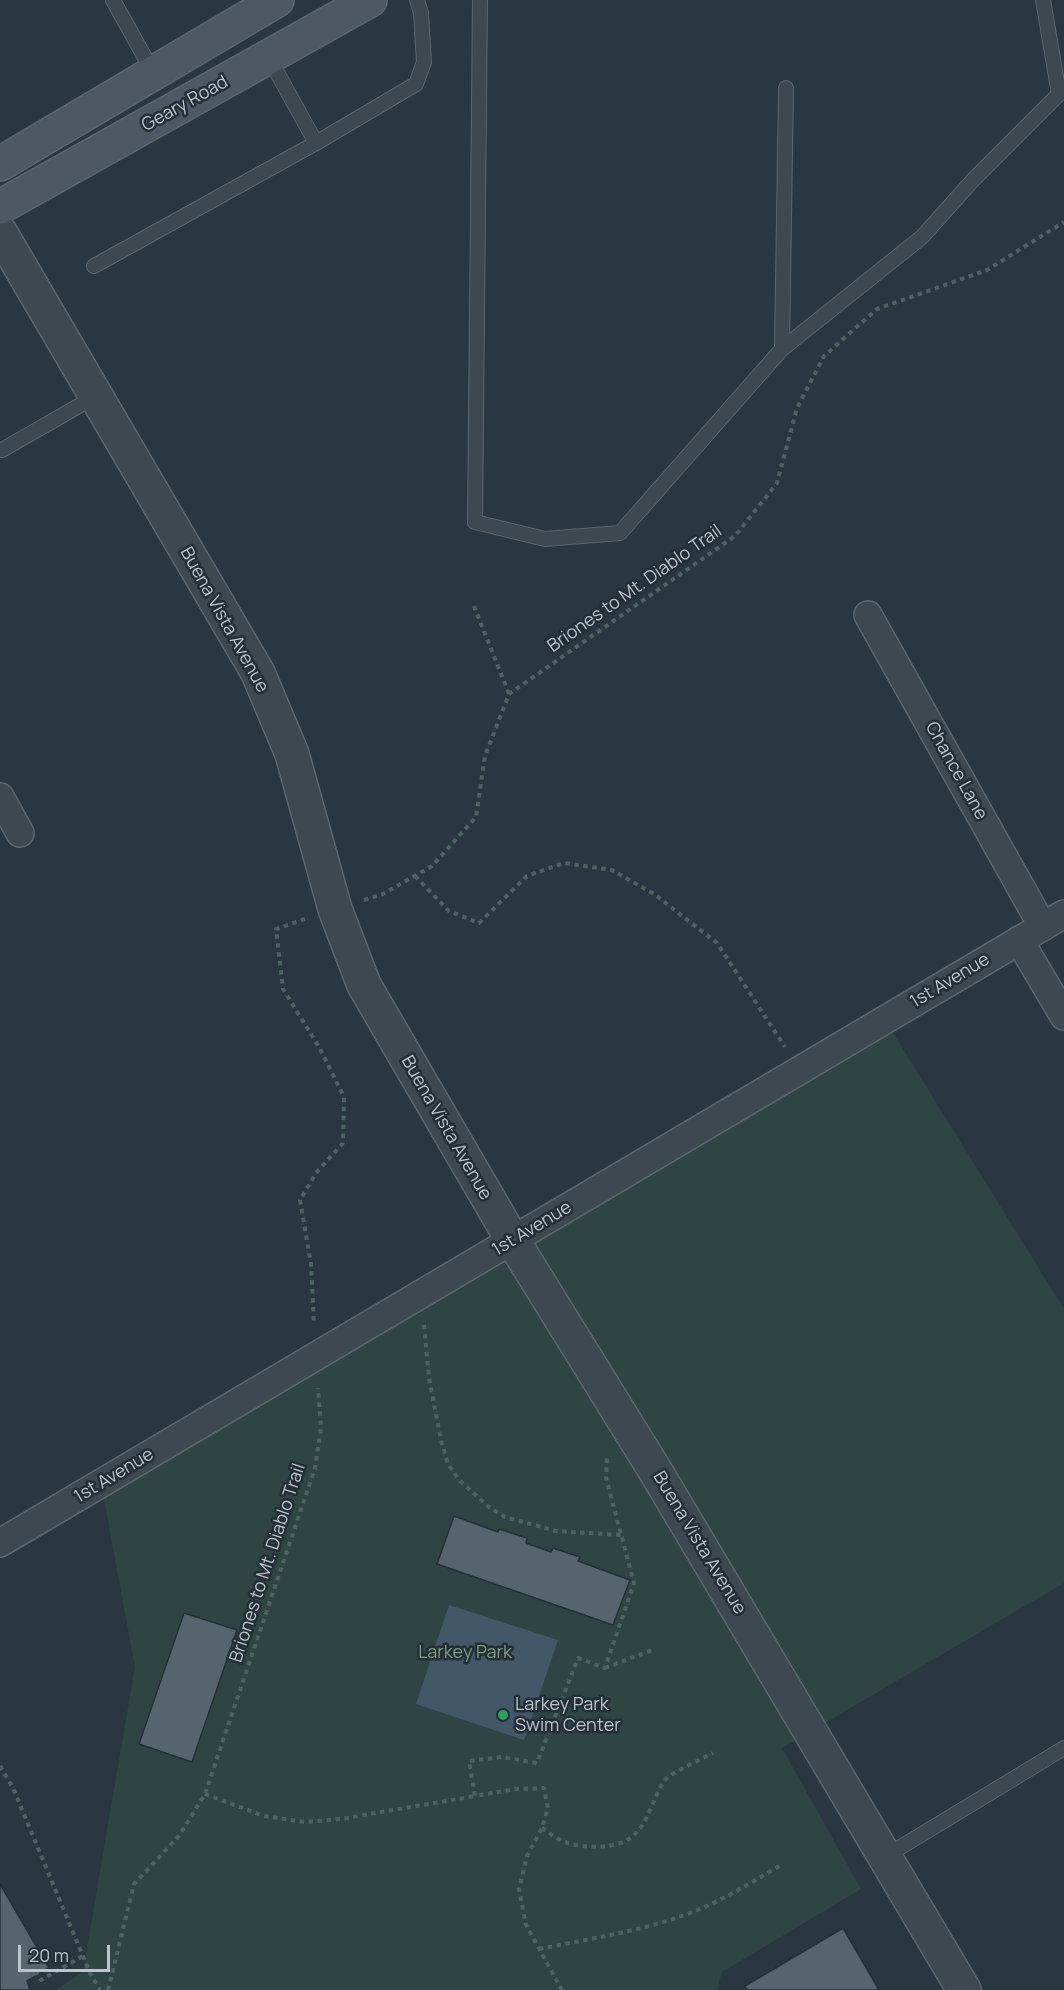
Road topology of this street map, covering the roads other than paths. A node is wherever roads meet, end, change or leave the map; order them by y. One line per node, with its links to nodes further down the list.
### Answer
1 (113, 0): 8 (lane)
2 (277, 0): 8 (main road)
3 (370, 0): 7 (main road, Geary Road)
4 (417, 0): 10 (lane)
5 (480, 0): 15 (lane)
6 (1042, 0): 15 (lane)
7 (269, 58): 10 (lane); 12 (main road, Geary Road)
8 (154, 74): 11 (main road)
9 (786, 88): 15 (lane)
10 (316, 143): 14 (lane)
11 (0, 164)
12 (0, 207)
13 (0, 232): 16 (street, Buena Vista Avenue)
14 (94, 266)
15 (782, 349)
16 (96, 396): 17 (lane); 24 (street, Buena Vista Avenue)
17 (2, 450)
18 (868, 615): 21 (street, Chance Lane)
19 (0, 797): 20 (street)
20 (20, 833)
21 (1054, 920): 22 (street, 1st Avenue)
22 (1019, 940): 23 (street); 24 (street, 1st Avenue)
23 (1064, 1016)
24 (513, 1240): 25 (street, 1st Avenue); 27 (street, Buena Vista Avenue)
25 (0, 1543)
26 (1064, 1748): 27 (lane)
27 (885, 1856): 28 (street, Buena Vista Avenue)
28 (964, 1990)

